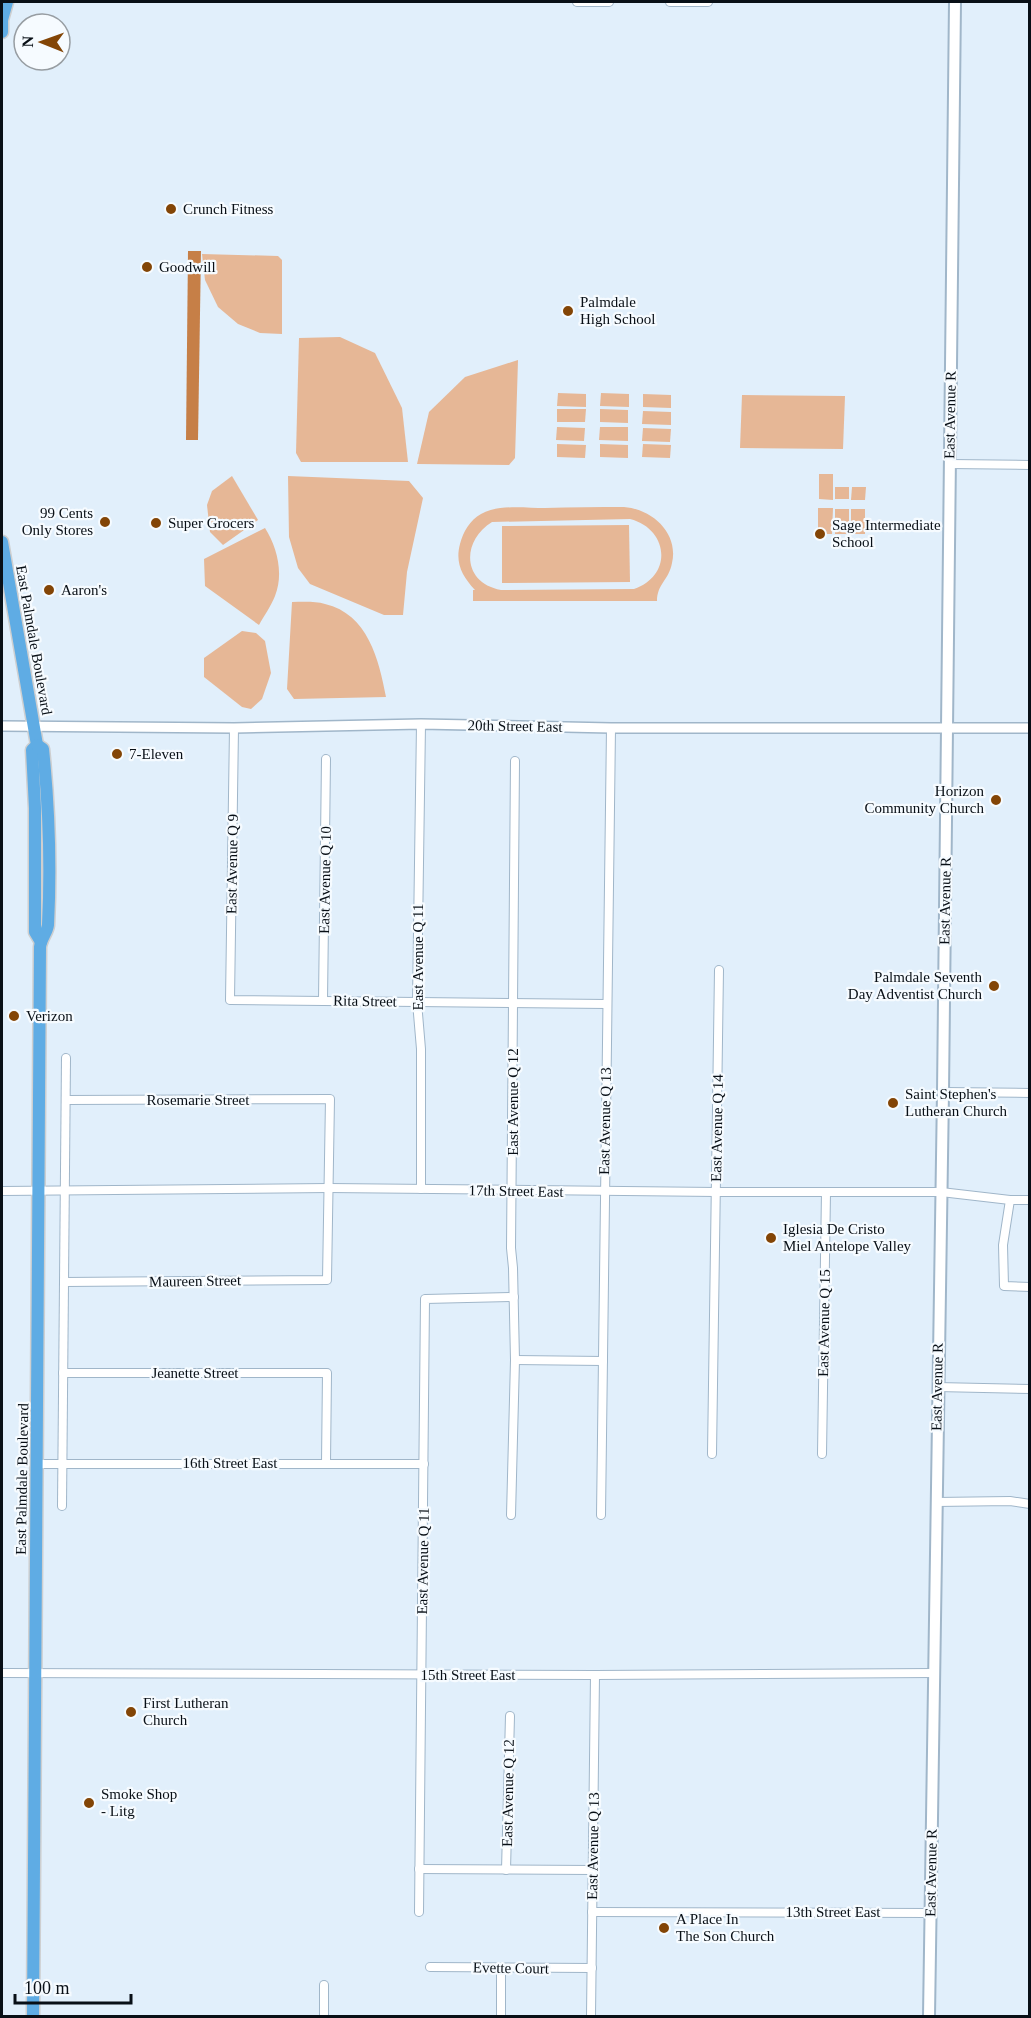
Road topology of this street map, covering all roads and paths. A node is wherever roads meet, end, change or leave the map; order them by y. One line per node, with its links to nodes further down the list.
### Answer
1 (7, 2): 8 (highway)
2 (577, 2): 3 (street)
3 (609, 2)
4 (670, 2): 5 (street)
5 (702, 2): 6 (street)
6 (708, 2)
7 (955, 2): 10 (main road, East Avenue R)
8 (2, 20): 9 (highway)
9 (2, 32)
10 (950, 464): 11 (street); 16 (main road, East Avenue R)
11 (1029, 465)
12 (2, 542): 15 (highway, East Palmdale Boulevard)
13 (421, 724): 17 (street, 20th Street East); 18 (street, 20th Street East); 29 (street, East Avenue Q 11)
14 (2, 726): 15 (street, 20th Street East)
15 (34, 726): 17 (street, 20th Street East); 20 (highway, East Palmdale Boulevard)
16 (947, 727): 18 (street, 20th Street East); 19 (street, 20th Street East); 33 (main road, East Avenue R)
17 (234, 728): 27 (street, East Avenue Q 9)
18 (611, 728): 31 (street, East Avenue Q 13)
19 (1029, 728)
20 (37, 745): 23 (highway, East Palmdale Boulevard); 24 (highway, East Palmdale Boulevard)
21 (326, 759): 28 (street, East Avenue Q 10)
22 (515, 761): 30 (street, East Avenue Q 12)
23 (36, 845): 24 (highway); 25 (highway, East Palmdale Boulevard)
24 (48, 905): 25 (highway, East Palmdale Boulevard)
25 (41, 942): 40 (highway, East Palmdale Boulevard)
26 (719, 970): 43 (street, East Avenue Q 14)
27 (230, 1000): 28 (street, Rita Street)
28 (324, 1001): 29 (street, Rita Street)
29 (417, 1002): 30 (street, Rita Street); 37 (street, East Avenue Q 11)
30 (513, 1003): 31 (street, Rita Street); 41 (street, East Avenue Q 12)
31 (607, 1004): 42 (street, East Avenue Q 13)
32 (66, 1058): 35 (street)
33 (943, 1092): 34 (street); 45 (main road, East Avenue R)
34 (1029, 1093)
35 (66, 1100): 36 (street, Rosemarie Street); 38 (street)
36 (329, 1188): 37 (street, 17th Street East); 38 (street, 17th Street East); 48 (street, Maureen Street)
37 (421, 1189): 41 (street, 17th Street East)
38 (65, 1190): 40 (street, 17th Street East); 48 (street)
39 (2, 1191): 40 (street, 17th Street East)
40 (40, 1191): 59 (highway, East Palmdale Boulevard)
41 (513, 1191): 42 (street, 17th Street East); 50 (street, East Avenue Q 12)
42 (604, 1192): 43 (street, 17th Street East); 52 (street, East Avenue Q 13)
43 (716, 1192): 44 (street, 17th Street East); 56 (street, East Avenue Q 14)
44 (826, 1192): 45 (street, 17th Street East); 57 (street, East Avenue Q 15)
45 (940, 1192): 46 (street, 17th Street East); 54 (main road, East Avenue R)
46 (1010, 1200): 47 (street, 17th Street East); 49 (street)
47 (1029, 1200)
48 (64, 1282): 53 (street)
49 (1029, 1287)
50 (514, 1297): 51 (street, East Avenue Q 12); 61 (street, East Avenue Q 11)
51 (515, 1360): 52 (street); 65 (street, East Avenue Q 12)
52 (603, 1361): 66 (street, East Avenue Q 13)
53 (63, 1373): 58 (street, Jeanette Street); 60 (street)
54 (937, 1387): 55 (street); 62 (main road, East Avenue R)
55 (1029, 1389)
56 (712, 1454)
57 (822, 1454)
58 (326, 1463): 60 (street, 16th Street East); 61 (street, 16th Street East)
59 (37, 1464): 60 (street, 16th Street East); 68 (highway, East Palmdale Boulevard)
60 (62, 1464): 64 (street)
61 (424, 1464): 70 (street, East Avenue Q 11)
62 (936, 1502): 63 (street); 69 (main road, East Avenue R)
63 (1029, 1504)
64 (62, 1506)
65 (512, 1515)
66 (601, 1515)
67 (2, 1673): 68 (street, 15th Street East)
68 (35, 1673): 70 (street, 15th Street East); 83 (highway, East Palmdale Boulevard)
69 (934, 1673): 71 (street, 15th Street East); 78 (main road, East Avenue R)
70 (422, 1674): 71 (street, 15th Street East); 73 (street, East Avenue Q 11)
71 (595, 1676): 75 (street, East Avenue Q 13)
72 (510, 1716): 74 (street, East Avenue Q 12)
73 (420, 1869): 74 (street); 76 (street, East Avenue Q 11)
74 (506, 1870): 75 (street)
75 (593, 1870): 77 (street, East Avenue Q 13)
76 (419, 1912)
77 (592, 1912): 78 (street, 13th Street East); 81 (street, East Avenue Q 13)
78 (930, 1913): 87 (main road, East Avenue R)
79 (430, 1967): 80 (street, Evette Court)
80 (501, 1968): 81 (street, Evette Court); 85 (street)
81 (592, 1968): 86 (street, East Avenue Q 13)
82 (324, 1985): 84 (street)
83 (33, 2016)
84 (324, 2016)
85 (501, 2016)
86 (591, 2016)
87 (929, 2016)

